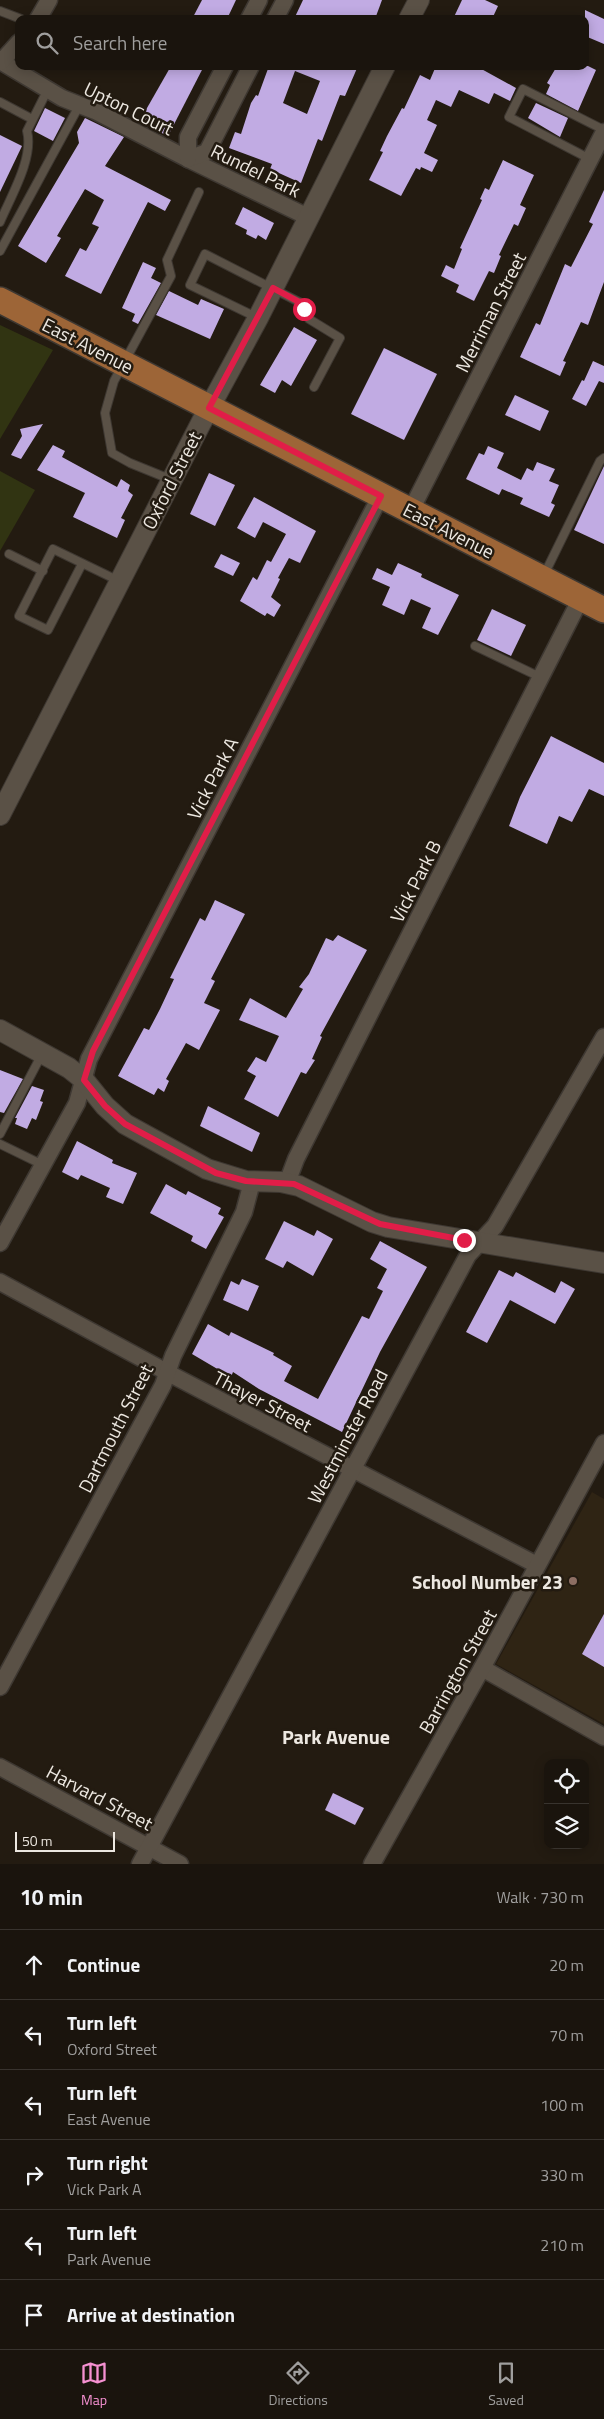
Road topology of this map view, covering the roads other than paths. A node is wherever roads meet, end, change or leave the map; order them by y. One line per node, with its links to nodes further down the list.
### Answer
1 (49, 0): 5 (street)
2 (285, 0): 6 (street)
3 (419, 0): 7 (street)
4 (0, 11): 8 (lane)
5 (40, 15)
6 (278, 15)
7 (411, 15)
8 (15, 17)
9 (15, 46): 10 (street)
10 (1, 62): 14 (street, Upton Court)
11 (223, 70): 19 (street, Rundel Park)
12 (249, 70): 19 (street, Rundel Park)
13 (383, 70): 22 (street, Oxford Street)
14 (48, 90): 16 (street, Upton Court); 17 (lane)
15 (0, 102): 17 (lane)
16 (79, 106): 19 (street, Upton Court); 24 (lane)
17 (32, 119): 23 (lane)
18 (604, 131): 20 (street, Merriman Street); 20 (lane)
19 (188, 159): 22 (street, Rundel Park)
20 (590, 159): 34 (street, Merriman Street)
21 (199, 192): 28 (lane)
22 (308, 217): 25 (street, Oxford Street)
23 (0, 222)
24 (0, 251)
25 (273, 288): 27 (street, Oxford Street); 27 (lane); 29 (lane)
26 (0, 300): 28 (main road, East Avenue)
27 (258, 318): 30 (street, Oxford Street)
28 (124, 364): 30 (main road, East Avenue); 32 (lane)
29 (314, 387)
30 (209, 408): 32 (street, Oxford Street); 33 (main road, East Avenue)
31 (604, 458): 38 (lane)
32 (172, 480): 39 (street, Oxford Street)
33 (381, 496): 34 (main road, East Avenue); 48 (street, Vick Park A)
34 (411, 510): 38 (main road, East Avenue)
35 (9, 554): 37 (lane)
36 (82, 564): 37 (lane); 37 (lane); 39 (lane)
37 (42, 571)
38 (542, 578): 40 (main road, East Avenue)
39 (119, 581): 44 (street, Oxford Street)
40 (581, 598): 41 (main road, East Avenue); 43 (street, Vick Park B)
41 (604, 610)
42 (475, 646): 43 (lane)
43 (540, 677): 53 (street, Vick Park B)
44 (0, 815)
45 (0, 1030): 47 (street)
46 (604, 1036): 55 (street, Westminster Road)
47 (42, 1052): 48 (street); 49 (lane)
48 (84, 1080): 51 (street, Vick Park A); 52 (street)
49 (0, 1134)
50 (0, 1144): 51 (lane)
51 (43, 1165): 54 (street, Vick Park A)
52 (252, 1182): 53 (street); 58 (street, Dartmouth Street)
53 (287, 1183): 55 (street)
54 (0, 1242)
55 (479, 1243): 56 (street); 60 (street, Westminster Road)
56 (604, 1263)
57 (0, 1282): 58 (street, Thayer Street)
58 (167, 1373): 60 (street, Thayer Street); 63 (street, Dartmouth Street)
59 (604, 1443): 61 (street, Barrington Street)
60 (351, 1469): 61 (street, Thayer Street); 66 (street, Westminster Road)
61 (536, 1565): 62 (street, Barrington Street)
62 (482, 1668): 64 (street); 69 (street, Barrington Street)
63 (0, 1686)
64 (604, 1737)
65 (0, 1768): 66 (street, Harvard Street)
66 (150, 1846): 67 (street, Westminster Road); 68 (street, Harvard Street)
67 (140, 1864)
68 (180, 1864)
69 (372, 1864)

